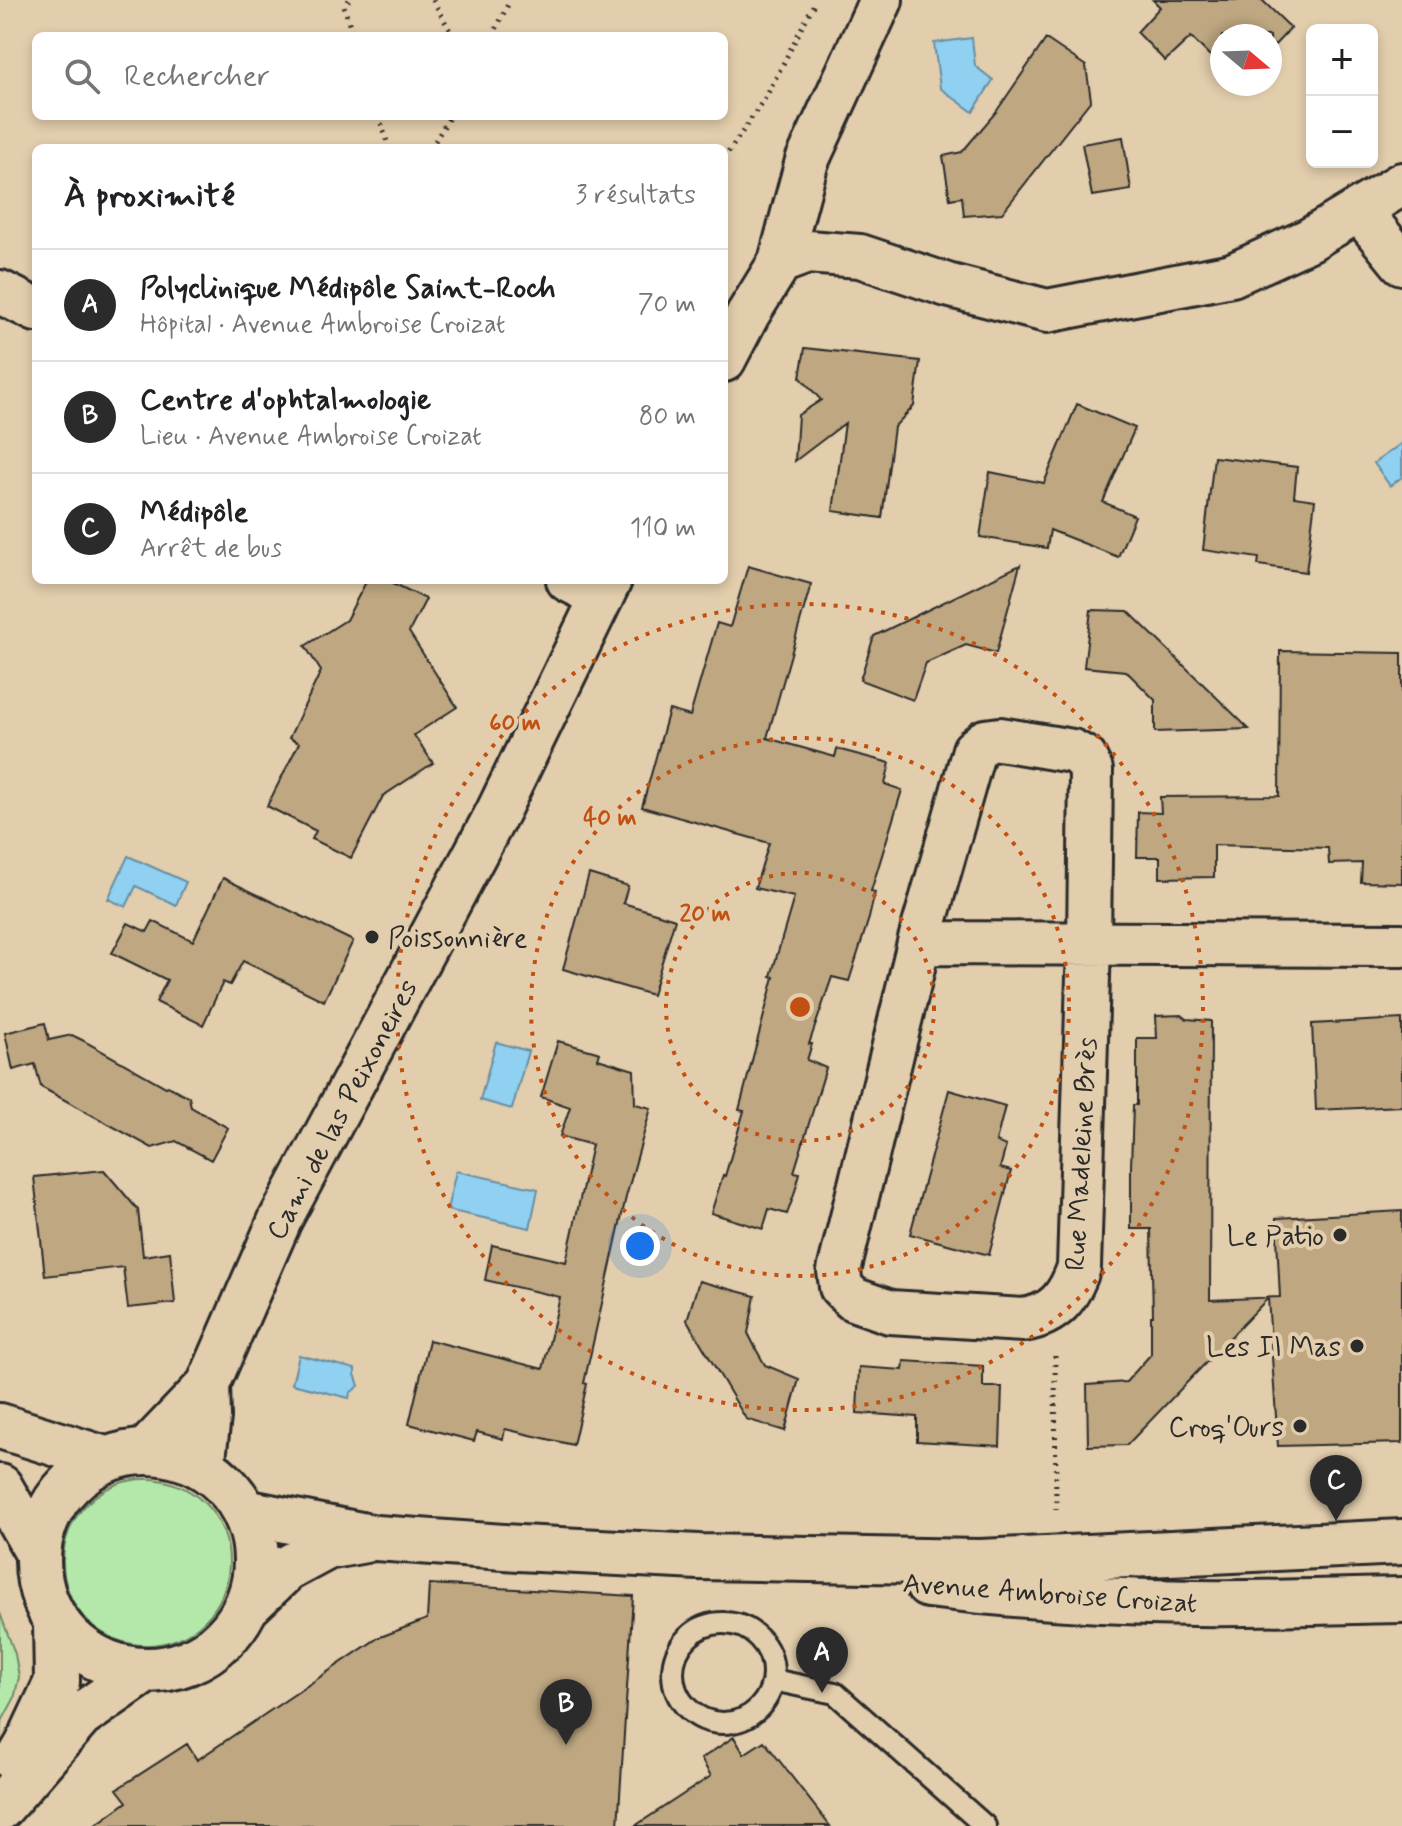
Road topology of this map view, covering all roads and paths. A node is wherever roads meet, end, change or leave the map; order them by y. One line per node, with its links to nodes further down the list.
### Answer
1 (349, 0): 6 (path)
2 (433, 0): 7 (path)
3 (510, 0): 8 (path)
4 (816, 0): 13 (path)
5 (881, 0): 16 (street)
6 (352, 32)
7 (451, 32)
8 (495, 32)
9 (380, 120): 11 (path)
10 (448, 120): 12 (path)
11 (388, 144)
12 (433, 144)
13 (728, 153)
14 (1402, 184): 15 (street)
15 (1359, 210): 16 (street); 17 (street)
16 (780, 262): 20 (street)
17 (1402, 263)
18 (0, 292): 19 (street)
19 (32, 308)
20 (728, 352)
21 (593, 586): 26 (street, Cami de las Peixoneires)
22 (919, 943): 23 (street); 23 (street, Rue Madeleine Brès); 25 (street, Rue Madeleine Brès)
23 (1089, 944): 24 (street); 25 (street, Rue Madeleine Brès)
24 (1402, 945)
25 (1054, 1307): 29 (path)
26 (208, 1385): 28 (street, Cami de las Peixoneires); 30 (street, Cami de las Peixoneires)
27 (0, 1426): 28 (street)
28 (125, 1455): 30 (street); 35 (street)
29 (1056, 1463)
30 (203, 1466): 32 (street)
31 (0, 1487): 35 (street)
32 (245, 1512): 33 (street, Avenue Ambroise Croizat); 38 (street)
33 (376, 1538): 36 (street, Avenue Ambroise Croizat); 38 (street, Avenue Ambroise Croizat)
34 (1402, 1542): 36 (street, Avenue Ambroise Croizat)
35 (38, 1553): 39 (street)
36 (699, 1557): 37 (street, Avenue Ambroise Croizat)
37 (1402, 1600)
38 (247, 1606): 40 (street)
39 (56, 1623): 40 (street); 42 (street)
40 (146, 1670): 43 (street)
41 (773, 1680): 41 (lane); 44 (lane)
42 (0, 1790)
43 (0, 1808)
44 (985, 1826)

